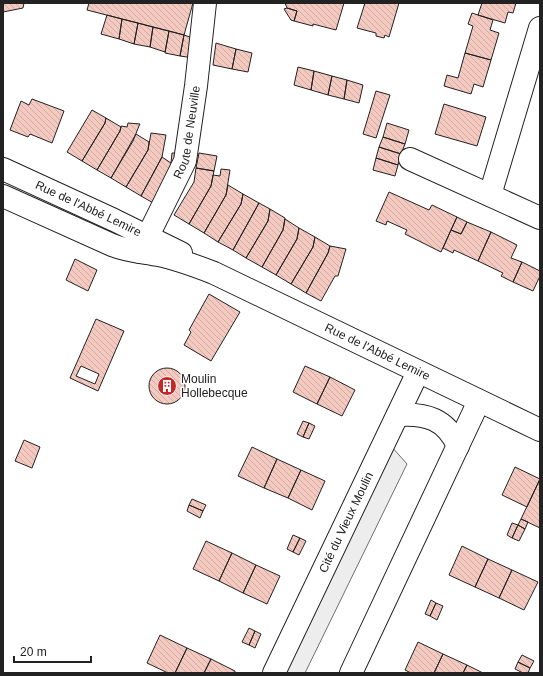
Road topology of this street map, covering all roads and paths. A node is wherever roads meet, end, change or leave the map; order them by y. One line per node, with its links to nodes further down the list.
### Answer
1 (205, 3): 8 (street, Route de Neuville)
2 (540, 28): 5 (street)
3 (410, 159): 5 (street)
4 (3, 169): 8 (street, Rue de l'Abbé Lemire)
5 (490, 195): 7 (street)
6 (3, 196): 8 (street, Rue de l'Abbé Lemire)
7 (540, 218)
8 (144, 244): 9 (street, Rue de l'Abbé Lemire)
9 (418, 372): 10 (street, Rue de l'Abbé Lemire); 11 (street, Cité du Vieux Moulin)
10 (479, 401): 12 (street, Rue de l'Abbé Lemire); 13 (street)
11 (398, 414): 13 (street); 14 (street, Cité du Vieux Moulin)
12 (540, 430)
13 (458, 446): 15 (street)
14 (274, 673)
15 (351, 673)

